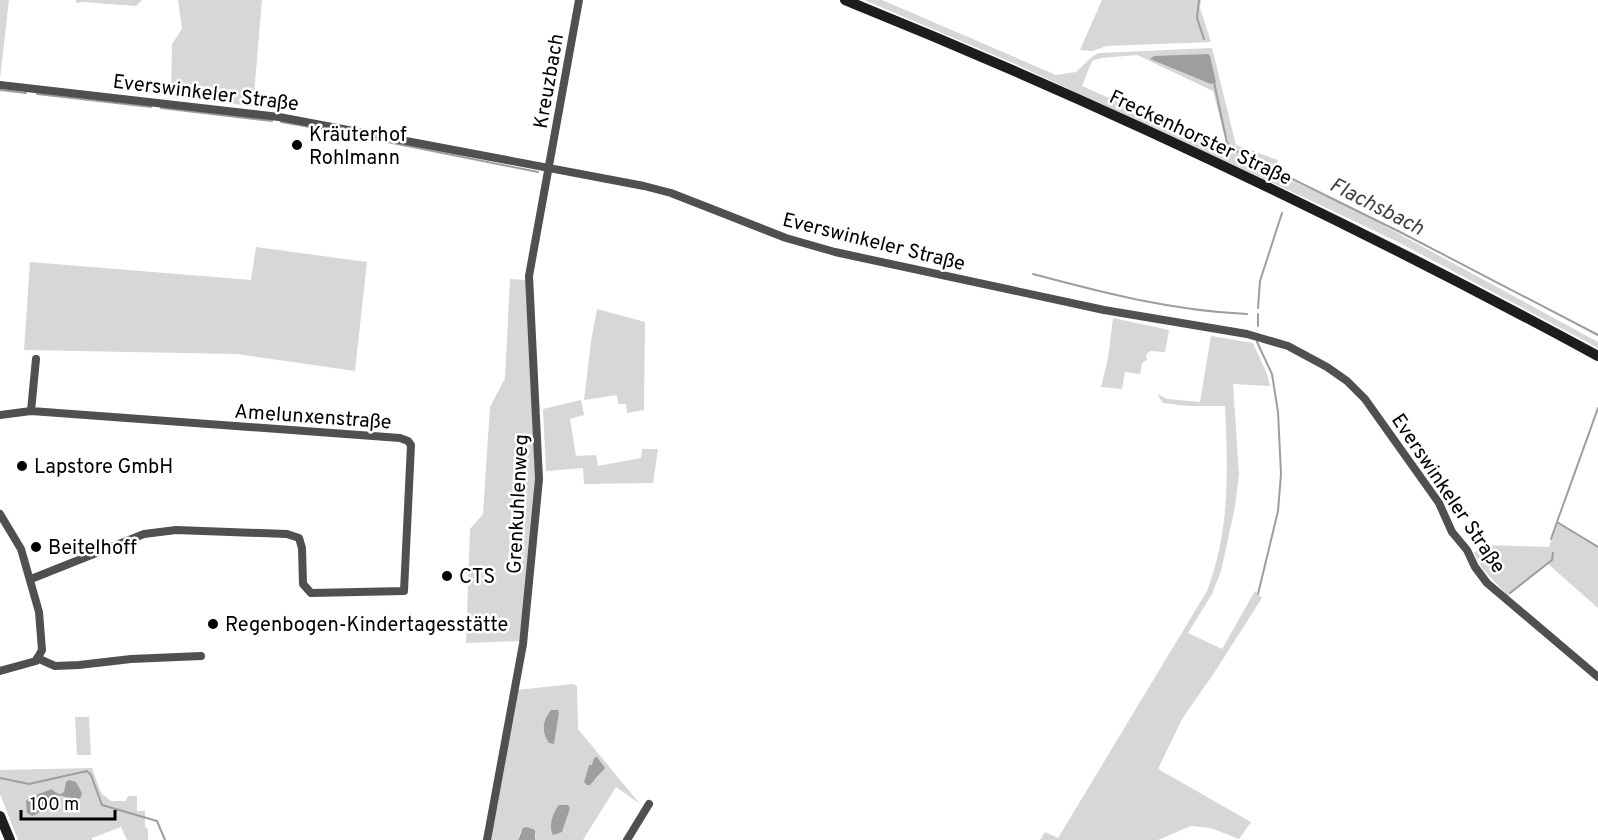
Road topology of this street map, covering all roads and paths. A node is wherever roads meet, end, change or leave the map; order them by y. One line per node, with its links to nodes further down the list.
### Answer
1 (579, 0): 4 (street, Kreuzbach)
2 (845, 0): 5 (main road, Freckenhorster Straße)
3 (0, 85): 4 (street, Everswinkeler Straße)
4 (548, 168): 14 (street, Everswinkeler Straße); 18 (street, Grenkuhlenweg)
5 (1598, 356)
6 (36, 359): 7 (street)
7 (31, 411): 8 (street, Amelunxenstraße); 10 (street, Amelunxenstraße)
8 (0, 415)
9 (0, 514): 10 (street)
10 (31, 579): 12 (street)
11 (201, 656): 12 (street)
12 (37, 658): 13 (street)
13 (0, 671)
14 (1598, 677)
15 (649, 804): 19 (street)
16 (0, 816): 17 (main road)
17 (10, 840)
18 (487, 840)
19 (627, 840)

